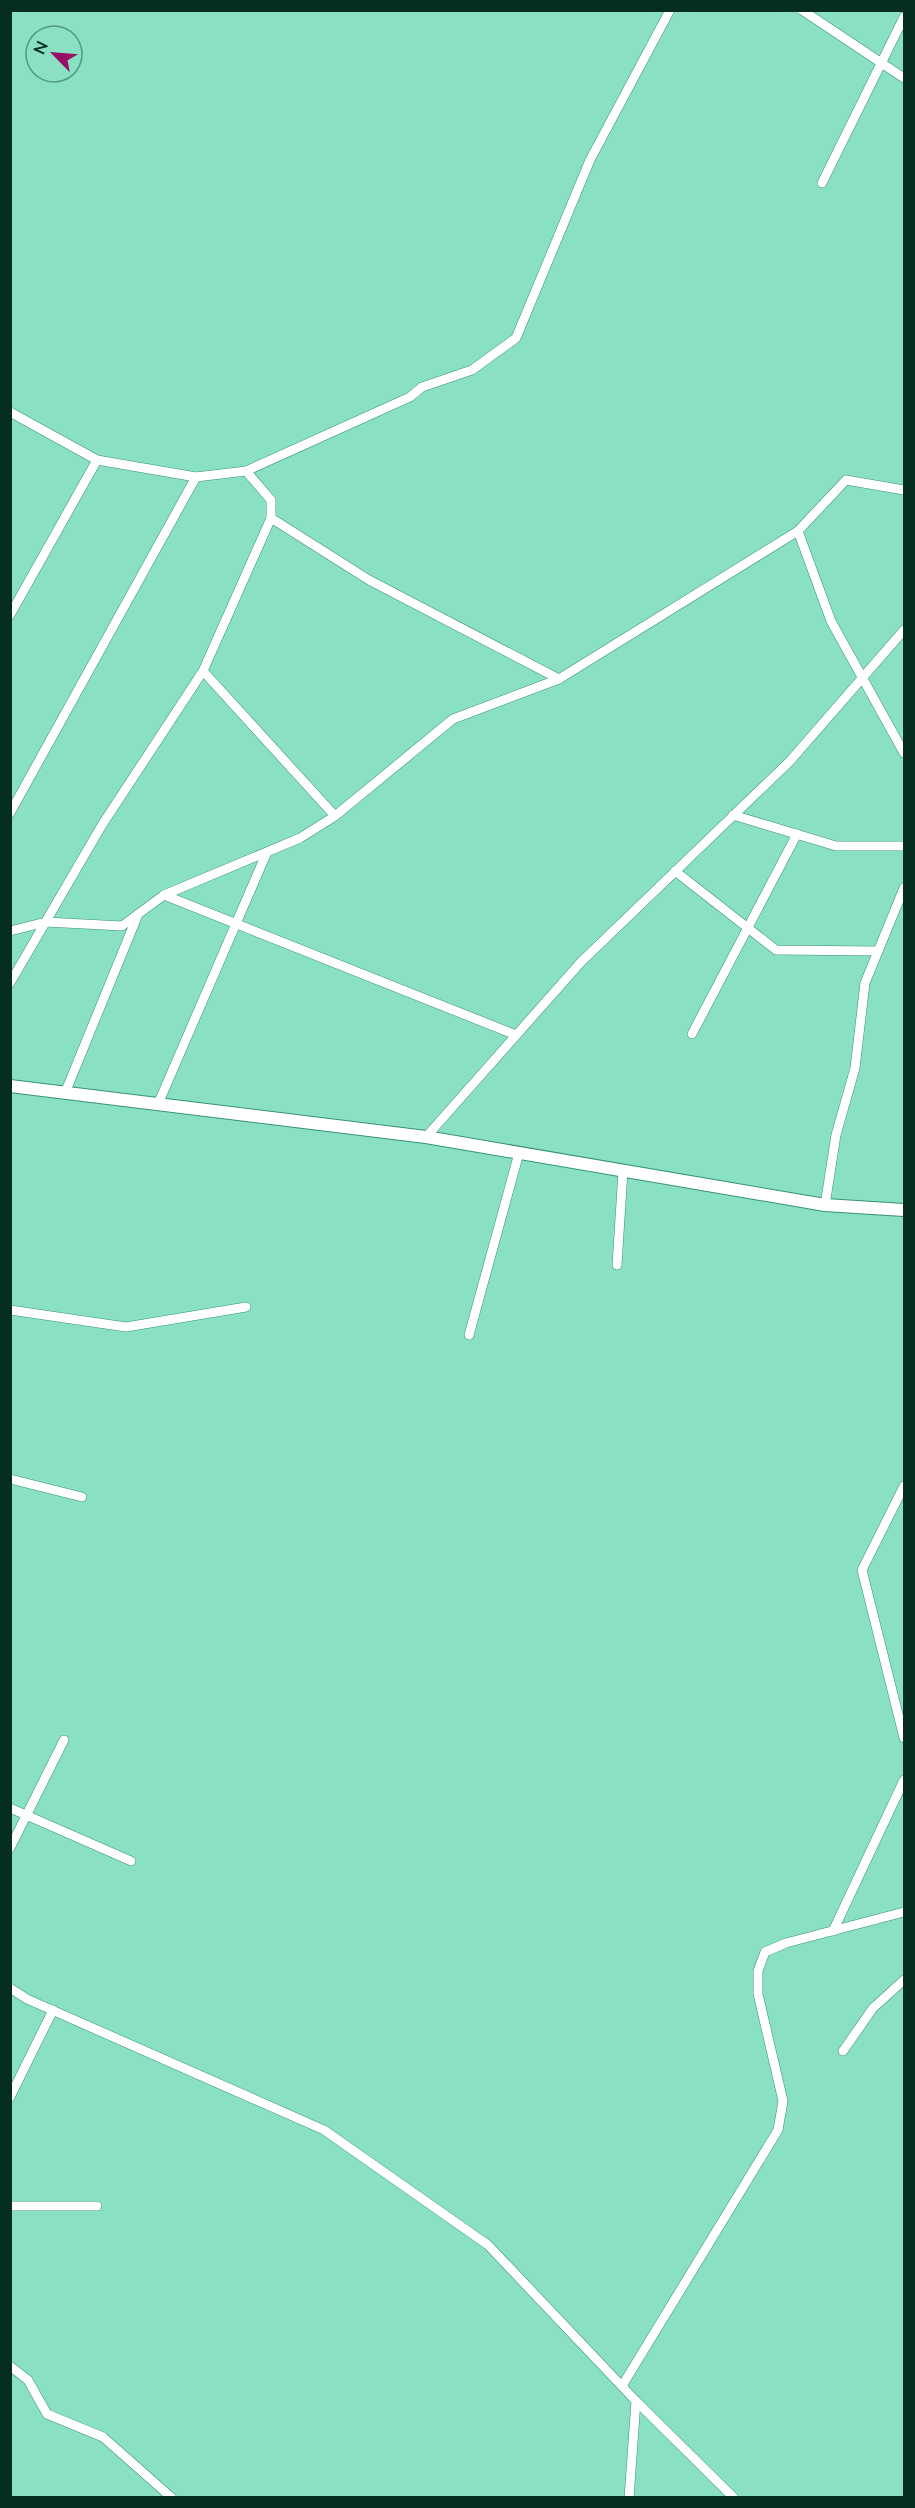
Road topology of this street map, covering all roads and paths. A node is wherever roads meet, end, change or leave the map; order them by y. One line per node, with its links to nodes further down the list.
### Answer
1 (670, 10): 9 (street)
2 (802, 10): 4 (street)
3 (904, 17): 4 (street)
4 (882, 62): 5 (street); 6 (street)
5 (904, 78)
6 (822, 183)
7 (10, 412): 8 (street)
8 (97, 460): 10 (street); 14 (street)
9 (246, 471): 10 (street); 12 (street)
10 (196, 477): 20 (street)
11 (904, 490): 13 (street)
12 (271, 518): 16 (street); 18 (street)
13 (798, 531): 17 (street); 18 (street)
14 (10, 615)
15 (904, 630): 17 (street)
16 (203, 671): 22 (street); 30 (street)
17 (863, 678): 19 (street); 21 (street)
18 (559, 680): 22 (street)
19 (904, 753)
20 (12, 807)
21 (734, 815): 23 (street); 26 (street)
22 (335, 816): 25 (street)
23 (797, 834): 24 (street); 32 (street)
24 (904, 846)
25 (267, 852): 28 (street); 31 (street)
26 (675, 871): 32 (street); 37 (street)
27 (904, 888): 34 (street)
28 (164, 895): 29 (street); 31 (street)
29 (138, 915): 30 (street); 39 (street)
30 (46, 922): 33 (street); 35 (street)
31 (237, 924): 37 (street); 40 (street)
32 (747, 927): 34 (street); 36 (street)
33 (10, 931)
34 (878, 951): 44 (street)
35 (10, 982)
36 (692, 1034)
37 (516, 1035): 41 (street)
38 (10, 1086): 39 (street)
39 (64, 1093): 40 (street)
40 (158, 1104): 41 (street)
41 (426, 1137): 42 (street)
42 (519, 1153): 43 (street); 49 (street)
43 (623, 1171): 44 (street); 46 (street)
44 (825, 1205): 45 (street)
45 (904, 1210)
46 (617, 1264)
47 (246, 1307): 48 (street)
48 (10, 1310)
49 (469, 1335)
50 (10, 1479): 52 (street)
51 (904, 1486): 53 (street)
52 (82, 1497)
53 (904, 1738)
54 (64, 1740): 57 (street)
55 (904, 1783): 61 (street)
56 (10, 1808): 57 (street)
57 (27, 1815): 58 (street); 59 (street)
58 (10, 1848)
59 (130, 1861)
60 (904, 1912): 61 (street)
61 (833, 1931): 72 (street)
62 (904, 1980): 67 (street)
63 (10, 1988): 65 (street)
64 (10, 1996): 65 (street)
65 (27, 1999): 66 (street)
66 (52, 2010): 68 (street); 72 (street)
67 (843, 2051)
68 (10, 2097)
69 (10, 2206): 70 (street)
70 (97, 2206)
71 (10, 2366): 74 (street)
72 (622, 2386): 73 (street)
73 (636, 2401): 75 (street); 76 (street)
74 (172, 2498)
75 (628, 2498)
76 (734, 2498)

